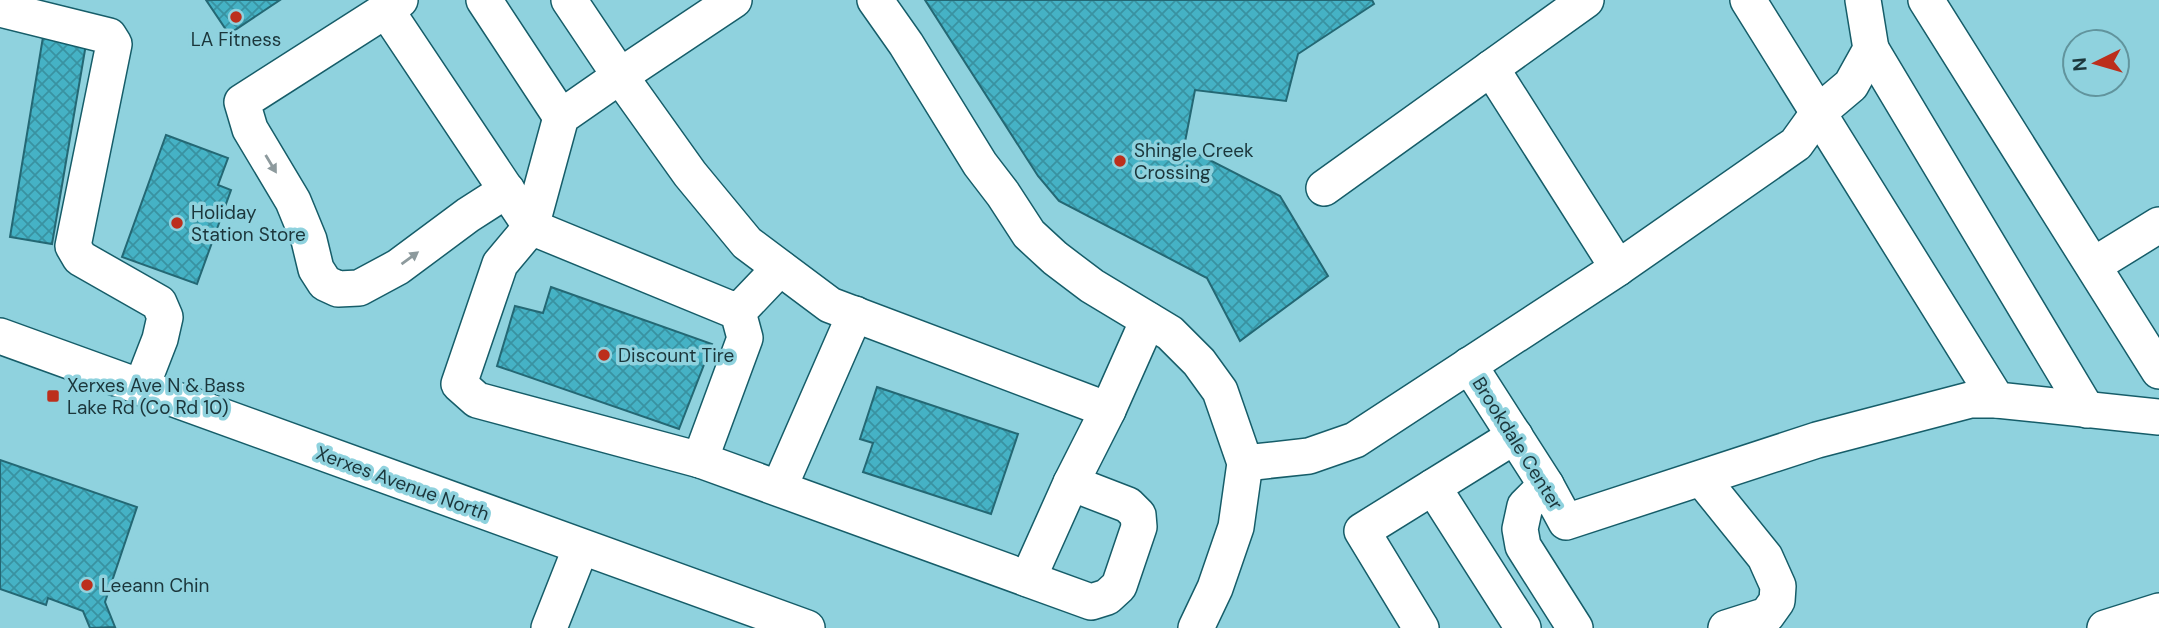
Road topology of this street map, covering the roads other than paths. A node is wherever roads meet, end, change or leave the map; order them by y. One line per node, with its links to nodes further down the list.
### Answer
1 (484, 0): 15 (street)
2 (569, 0): 13 (street)
3 (734, 0): 13 (street)
4 (875, 0): 25 (street)
5 (1586, 0): 12 (street)
6 (1748, 0): 14 (street)
7 (1863, 0): 11 (street)
8 (1926, 0): 20 (street)
9 (393, 5): 17 (street); 17 (street, one-way to 17)
10 (0, 9): 29 (street)
11 (1871, 49): 14 (street); 32 (street)
12 (1491, 68): 16 (street); 22 (street)
13 (620, 76): 15 (street); 21 (street)
14 (1819, 112): 22 (street); 30 (street)
15 (561, 117): 19 (street)
16 (1324, 188)
17 (507, 190): 19 (street)
18 (2159, 225): 20 (street)
19 (531, 227): 23 (street); 35 (street)
20 (2094, 265): 28 (street)
21 (780, 268): 23 (street); 24 (street)
22 (1618, 268): 27 (street)
23 (738, 312): 35 (street)
24 (855, 314): 31 (street); 41 (street)
25 (1148, 320): 31 (street); 36 (street)
26 (0, 336): 29 (street, Xerxes Avenue North)
27 (1469, 365): 34 (street, Brookdale Center); 36 (street)
28 (2159, 371)
29 (141, 388): 42 (street, Xerxes Avenue North)
30 (1997, 400): 32 (street); 37 (street)
31 (1108, 410): 38 (street)
32 (2087, 410): 33 (street)
33 (2159, 417)
34 (1515, 436): 39 (street, Brookdale Center); 40 (street)
35 (700, 460): 41 (street)
36 (1245, 463): 47 (street)
37 (1702, 479): 39 (street, Brookdale Center); 51 (street)
38 (1071, 483): 43 (street); 43 (street)
39 (1546, 485): 50 (street)
40 (1433, 487): 48 (street); 49 (street)
41 (779, 488): 43 (street)
42 (581, 547): 45 (street); 46 (street, Xerxes Avenue North)
43 (1028, 579)
44 (2159, 611): 52 (street)
45 (549, 628)
46 (807, 628)
47 (1196, 628)
48 (1421, 628)
49 (1523, 628)
50 (1575, 628)
51 (1726, 628)
52 (2105, 628)

